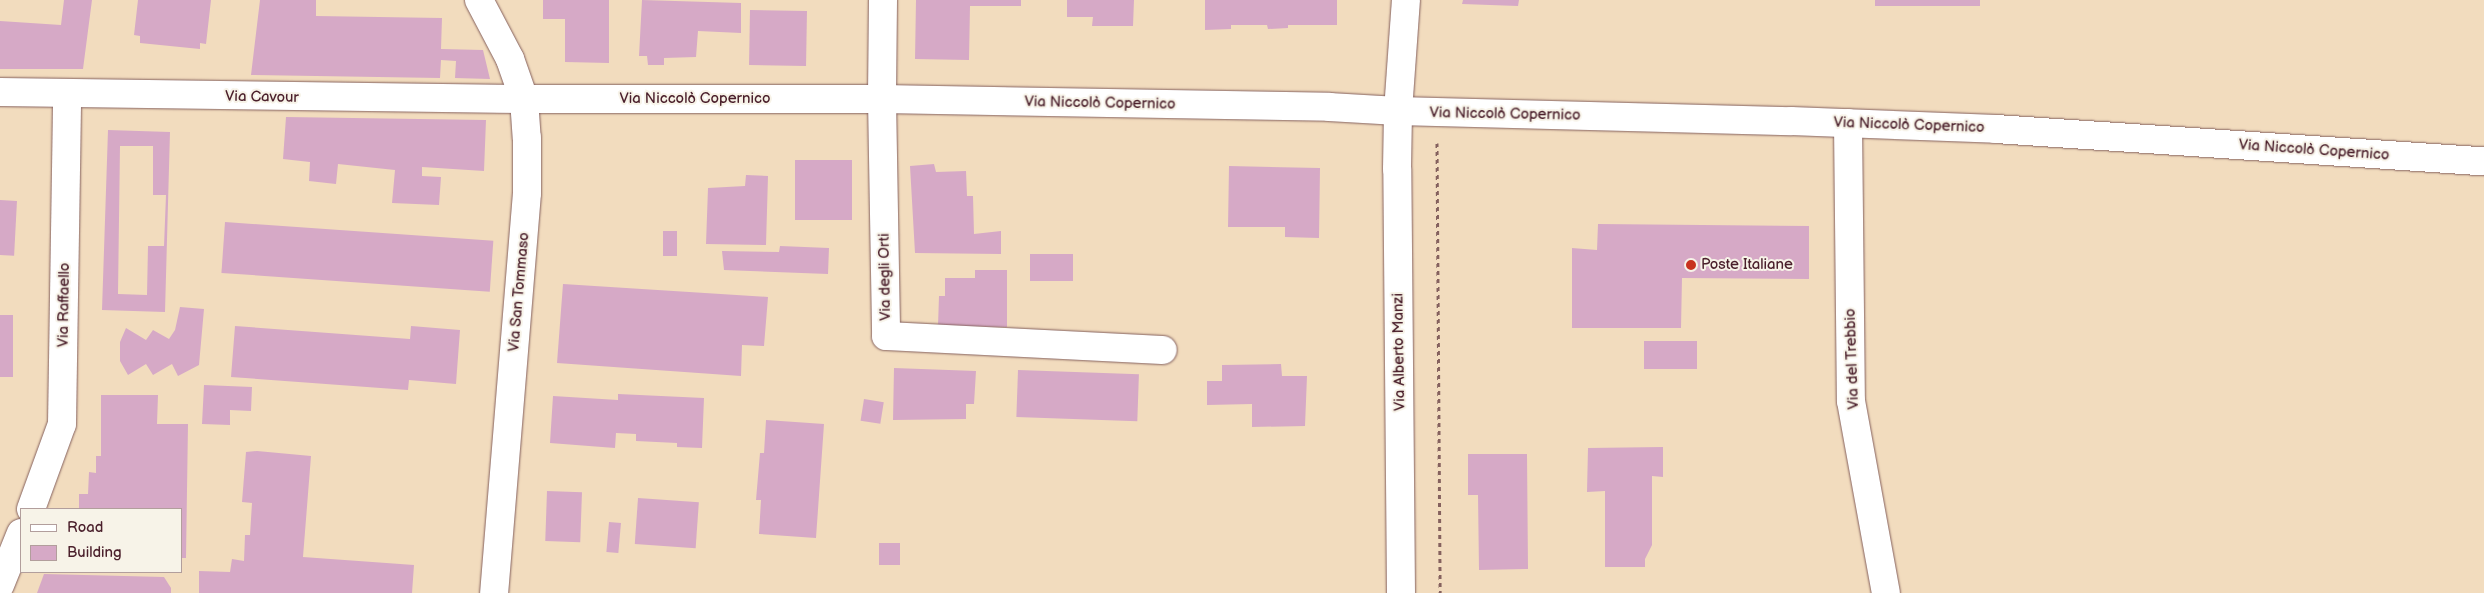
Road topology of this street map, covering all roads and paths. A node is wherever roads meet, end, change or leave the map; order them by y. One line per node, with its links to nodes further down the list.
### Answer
1 (479, 0): 6 (street, Via San Tommaso)
2 (883, 0): 7 (street, Via degli Orti)
3 (1406, 0): 8 (street, Via Alberto Manzi)
4 (0, 92): 5 (street, Via Cavour)
5 (66, 94): 6 (street, Via Cavour); 13 (street, Via Raffaello)
6 (524, 99): 7 (street, Via Niccolò Copernico); 16 (street, Via San Tommaso)
7 (882, 100): 8 (street, Via Niccolò Copernico); 12 (street, Via degli Orti)
8 (1398, 111): 9 (street, Via Niccolò Copernico); 17 (street, Via Alberto Manzi)
9 (1848, 123): 11 (street, Via Niccolò Copernico); 19 (street, Via del Trebbio)
10 (1437, 138): 18 (path)
11 (2484, 161)
12 (1163, 350)
13 (31, 508)
14 (20, 536): 15 (street)
15 (0, 585)
16 (494, 593)
17 (1401, 593)
18 (1440, 593)
19 (1886, 593)

